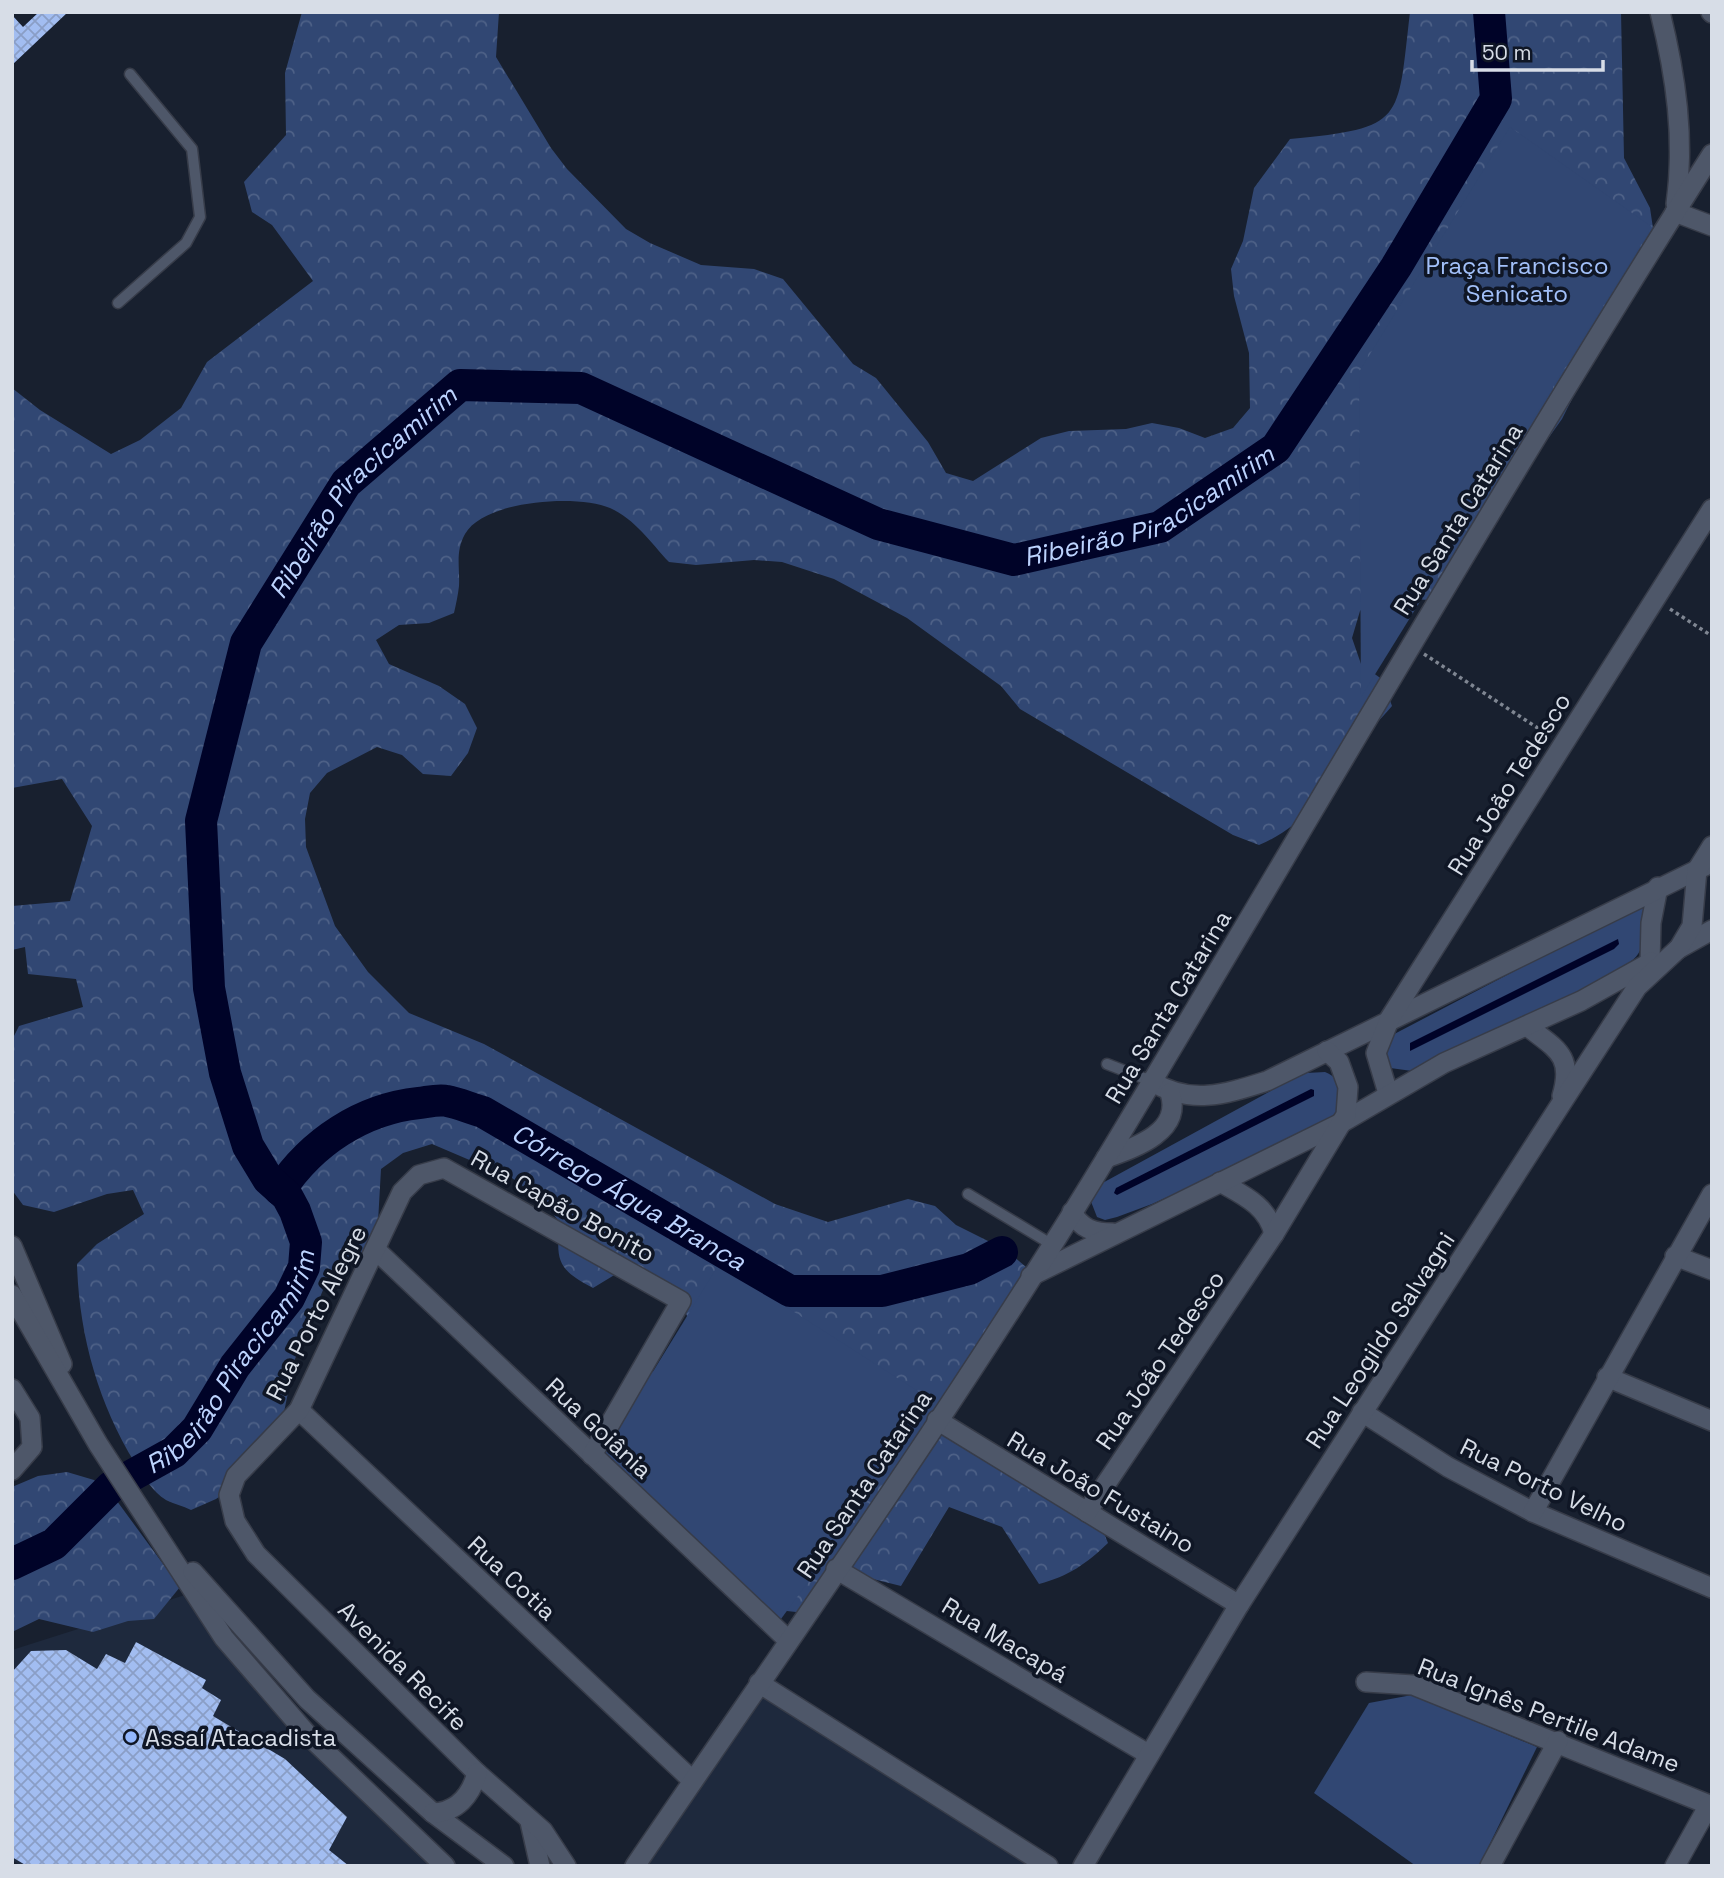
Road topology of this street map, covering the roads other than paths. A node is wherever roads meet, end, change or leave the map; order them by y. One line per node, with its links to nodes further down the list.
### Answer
1 (1660, 12): 4 (street)
2 (130, 74): 6 (lane)
3 (1712, 155): 4 (street, Rua Santa Catarina)
4 (1675, 212): 5 (street); 18 (street, Rua Santa Catarina)
5 (1712, 226)
6 (118, 303)
7 (1712, 509): 14 (street, Rua João Tedesco)
8 (1712, 846): 9 (street, Rua Leogildo Salvagni)
9 (1704, 866): 10 (street); 12 (street, Rua Leogildo Salvagni)
10 (1658, 887): 13 (street); 14 (street)
11 (1712, 930): 12 (street)
12 (1679, 948): 13 (street); 21 (street, Rua Leogildo Salvagni)
13 (1650, 963): 15 (street)
14 (1390, 1018): 16 (street); 20 (street, Rua João Tedesco)
15 (1527, 1026): 20 (street); 21 (street)
16 (1327, 1051): 19 (street); 22 (street, Rua João Tedesco)
17 (1107, 1064): 18 (lane)
18 (1151, 1081): 19 (street); 23 (street, Rua Santa Catarina)
19 (1170, 1093): 23 (street)
20 (1388, 1093): 22 (street)
21 (1559, 1107): 41 (street, Rua Leogildo Salvagni)
22 (1341, 1123): 25 (street); 30 (street, Rua João Tedesco)
23 (1105, 1158): 28 (street, Rua Santa Catarina)
24 (419, 1175): 33 (street, Rua Porto Alegre); 45 (street, Rua Capão Bonito)
25 (1220, 1182): 29 (street); 30 (street)
26 (968, 1194): 31 (lane)
27 (1712, 1194): 34 (street)
28 (1072, 1212): 29 (street); 31 (street, Rua Santa Catarina)
29 (1113, 1233): 36 (street)
30 (1273, 1234): 48 (street, Rua João Tedesco)
31 (1051, 1244): 36 (street, Rua Santa Catarina)
32 (12, 1246): 44 (street)
33 (377, 1251): 40 (street, Rua Porto Alegre); 45 (street, Rua Goiânia)
34 (1675, 1256): 35 (street); 38 (street)
35 (1712, 1270)
36 (1031, 1276): 42 (street, Rua Santa Catarina)
37 (12, 1295): 44 (street)
38 (1607, 1377): 43 (street); 47 (street)
39 (12, 1389): 46 (street)
40 (299, 1410): 50 (street, Rua Porto Alegre); 60 (street, Rua Cotia)
41 (1362, 1412): 47 (street, Rua Porto Velho); 53 (street, Rua Leogildo Salvagni)
42 (937, 1420): 48 (street, Rua João Fustaino); 51 (street, Rua Santa Catarina)
43 (1712, 1421)
44 (100, 1447): 49 (street)
45 (592, 1455): 54 (street, Rua Goiânia)
46 (12, 1470)
47 (1533, 1511): 52 (street, Rua Porto Velho)
48 (1087, 1512): 53 (street, Rua João Fustaino)
49 (152, 1525): 62 (street); 65 (street)
50 (247, 1540): 59 (street, Avenida Recife)
51 (836, 1569): 54 (street, Rua Santa Catarina); 58 (street, Rua Macapá)
52 (1712, 1588)
53 (1239, 1605): 58 (street, Rua Leogildo Salvagni)
54 (788, 1640): 56 (street, Rua Santa Catarina)
55 (1366, 1682): 57 (street, Rua Ignês Pertile Adame)
56 (759, 1684): 60 (street, Rua Santa Catarina); 69 (street)
57 (1558, 1741): 61 (street, Rua Ignês Pertile Adame); 71 (street)
58 (1148, 1755): 70 (street, Rua Leogildo Salvagni)
59 (477, 1773): 62 (street); 63 (street, Avenida Recife)
60 (693, 1781): 64 (street, Rua Santa Catarina)
61 (1710, 1805): 72 (street)
62 (433, 1813): 66 (street)
63 (530, 1822): 67 (street); 68 (street, Avenida Recife)
64 (635, 1865)
65 (445, 1866)
66 (504, 1866)
67 (540, 1866)
68 (566, 1866)
69 (1048, 1866)
70 (1083, 1866)
71 (1490, 1866)
72 (1675, 1866)

